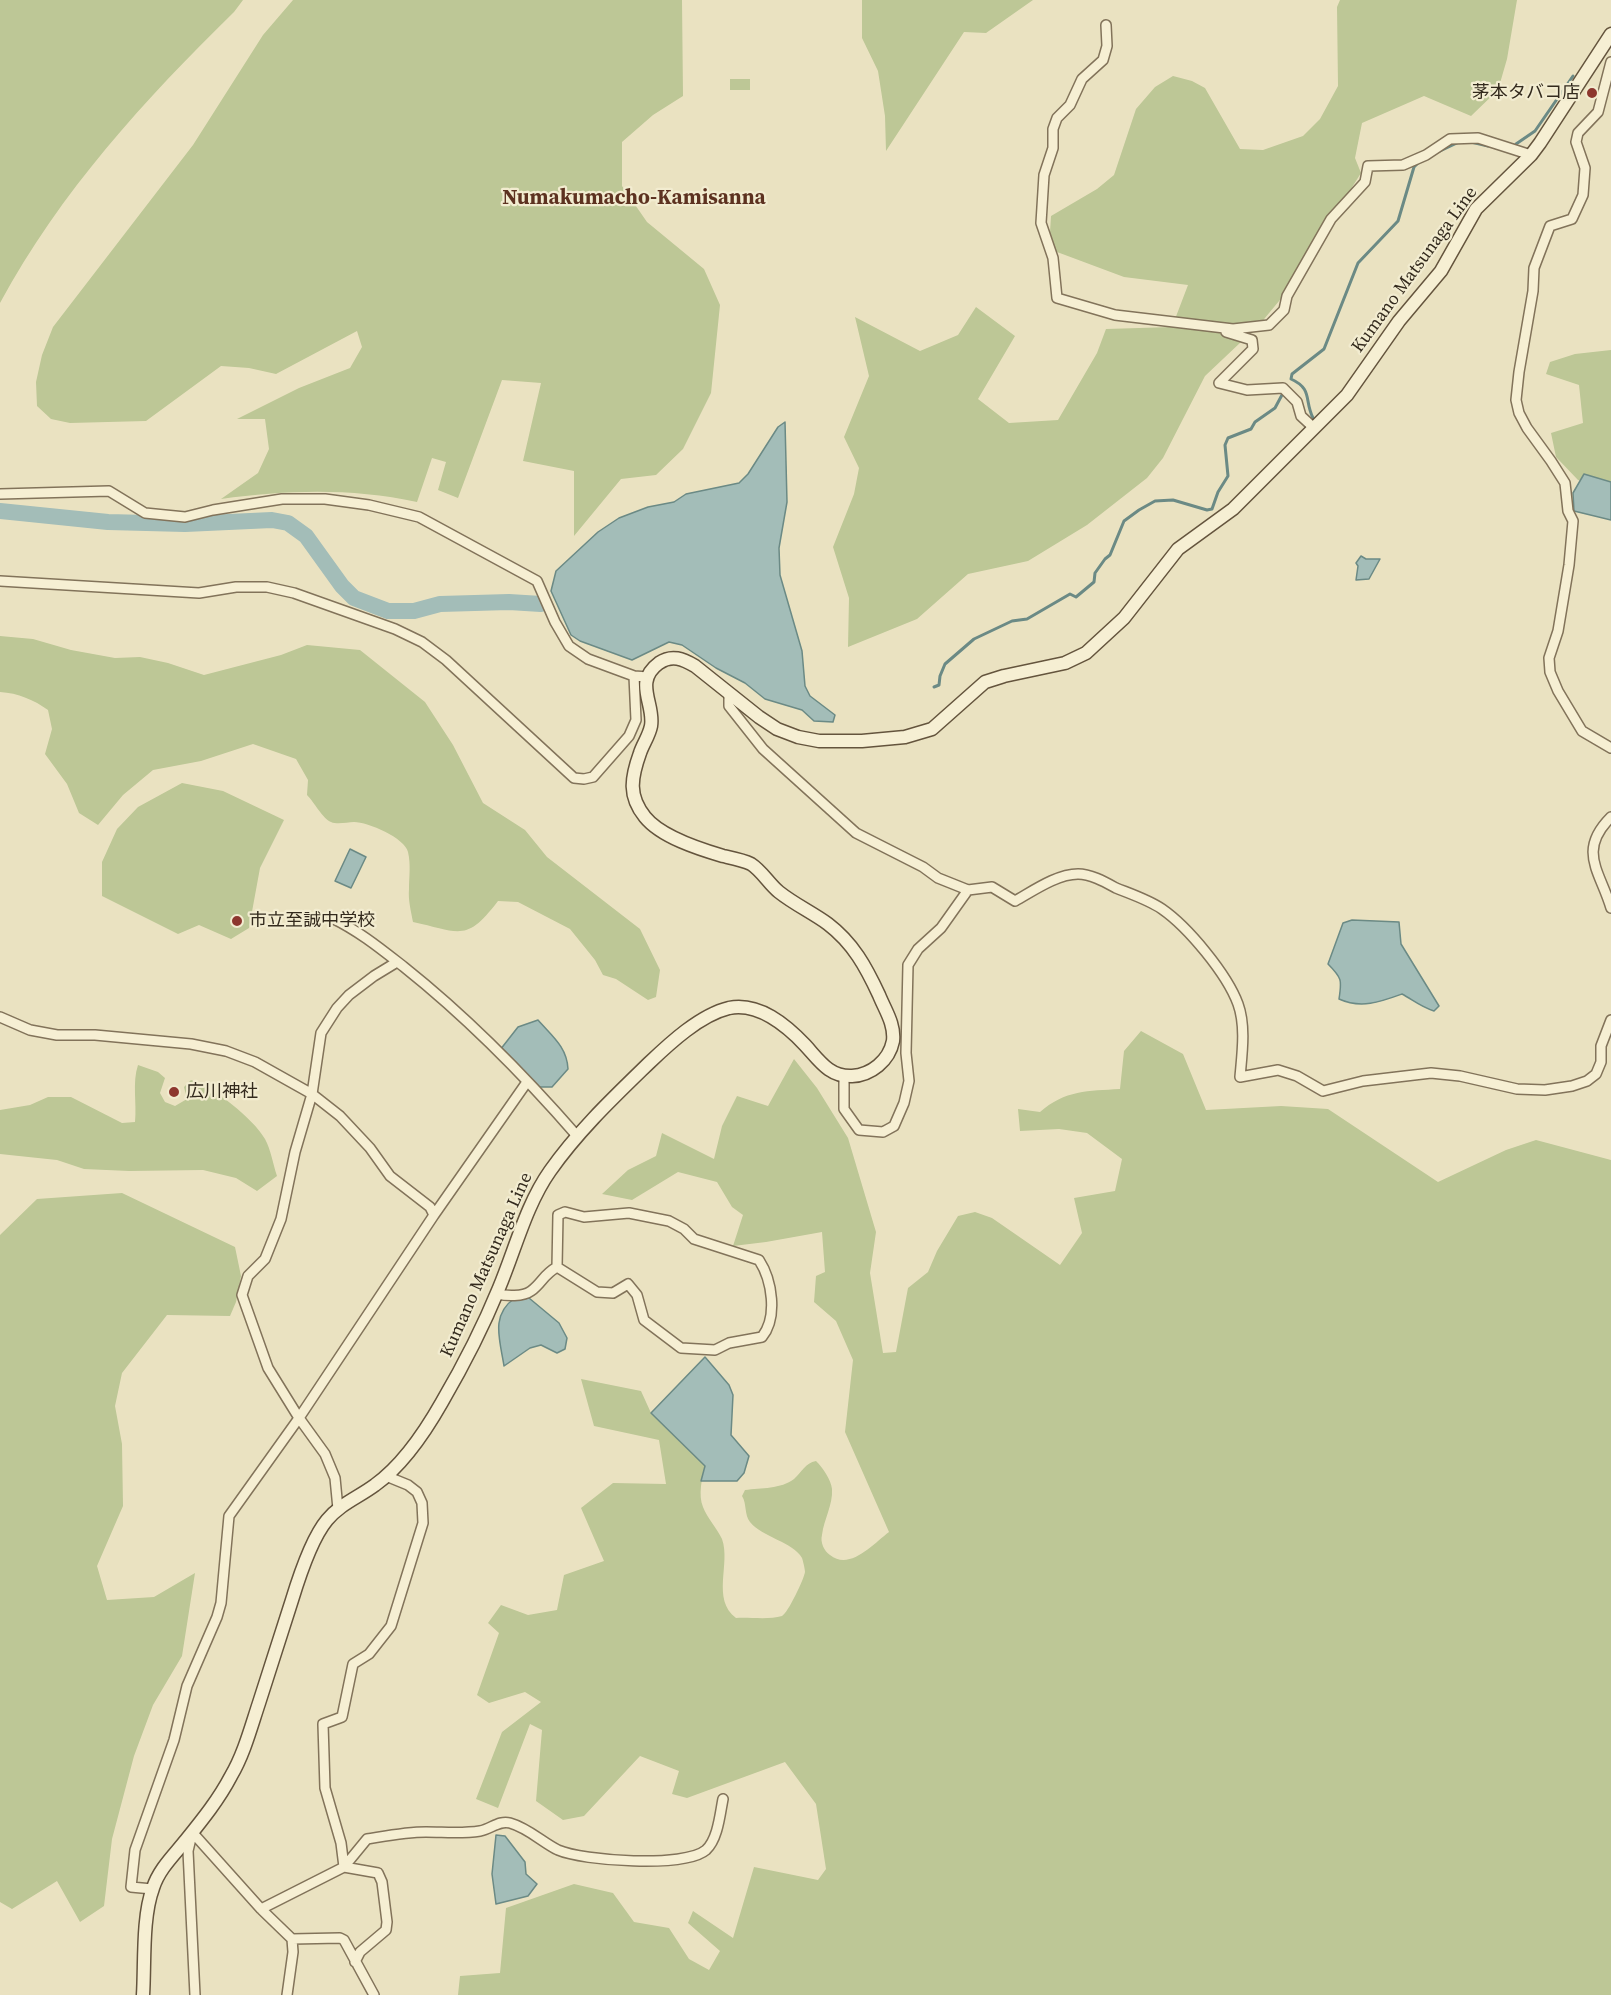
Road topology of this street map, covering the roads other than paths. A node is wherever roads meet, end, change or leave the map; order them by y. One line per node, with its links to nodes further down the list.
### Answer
1 (1106, 25): 5 (street)
2 (1611, 34): 4 (main road, Kumano Matsunaga Line)
3 (1611, 62): 12 (street)
4 (1531, 155): 5 (street); 6 (main road, Kumano Matsunaga Line)
5 (1219, 327): 6 (street)
6 (1314, 428): 11 (main road, Kumano Matsunaga Line)
7 (0, 494): 9 (street)
8 (0, 581): 9 (street)
9 (634, 676): 10 (street)
10 (648, 677): 11 (main road, Kumano Matsunaga Line); 20 (main road)
11 (729, 693): 14 (street)
12 (1611, 748)
13 (1611, 817): 15 (street)
14 (968, 890): 19 (street); 21 (street)
15 (1611, 908)
16 (332, 918): 17 (street)
17 (397, 962): 23 (street); 24 (street)
18 (0, 1017): 24 (street)
19 (1611, 1020)
20 (889, 1052): 21 (street); 22 (main road)
21 (906, 1053): 22 (street)
22 (844, 1076): 25 (main road, Kumano Matsunaga Line)
23 (527, 1082): 25 (street); 26 (street)
24 (312, 1094): 26 (street); 29 (street)
25 (578, 1137): 28 (main road, Kumano Matsunaga Line)
26 (434, 1215): 29 (street)
27 (557, 1267): 27 (street); 28 (street)
28 (497, 1294): 30 (main road, Kumano Matsunaga Line)
29 (299, 1418): 31 (street); 35 (street)
30 (386, 1476): 31 (main road, Kumano Matsunaga Line); 34 (street)
31 (338, 1509): 33 (main road, Kumano Matsunaga Line)
32 (723, 1799): 34 (street)
33 (192, 1832): 35 (main road, Kumano Matsunaga Line); 36 (street); 40 (street)
34 (344, 1867): 36 (street); 38 (street)
35 (152, 1889): 39 (main road, Kumano Matsunaga Line)
36 (261, 1909): 37 (street)
37 (292, 1940): 38 (street); 41 (street)
38 (355, 1962): 42 (street)
39 (143, 1995)
40 (195, 1995)
41 (287, 1995)
42 (374, 1995)

